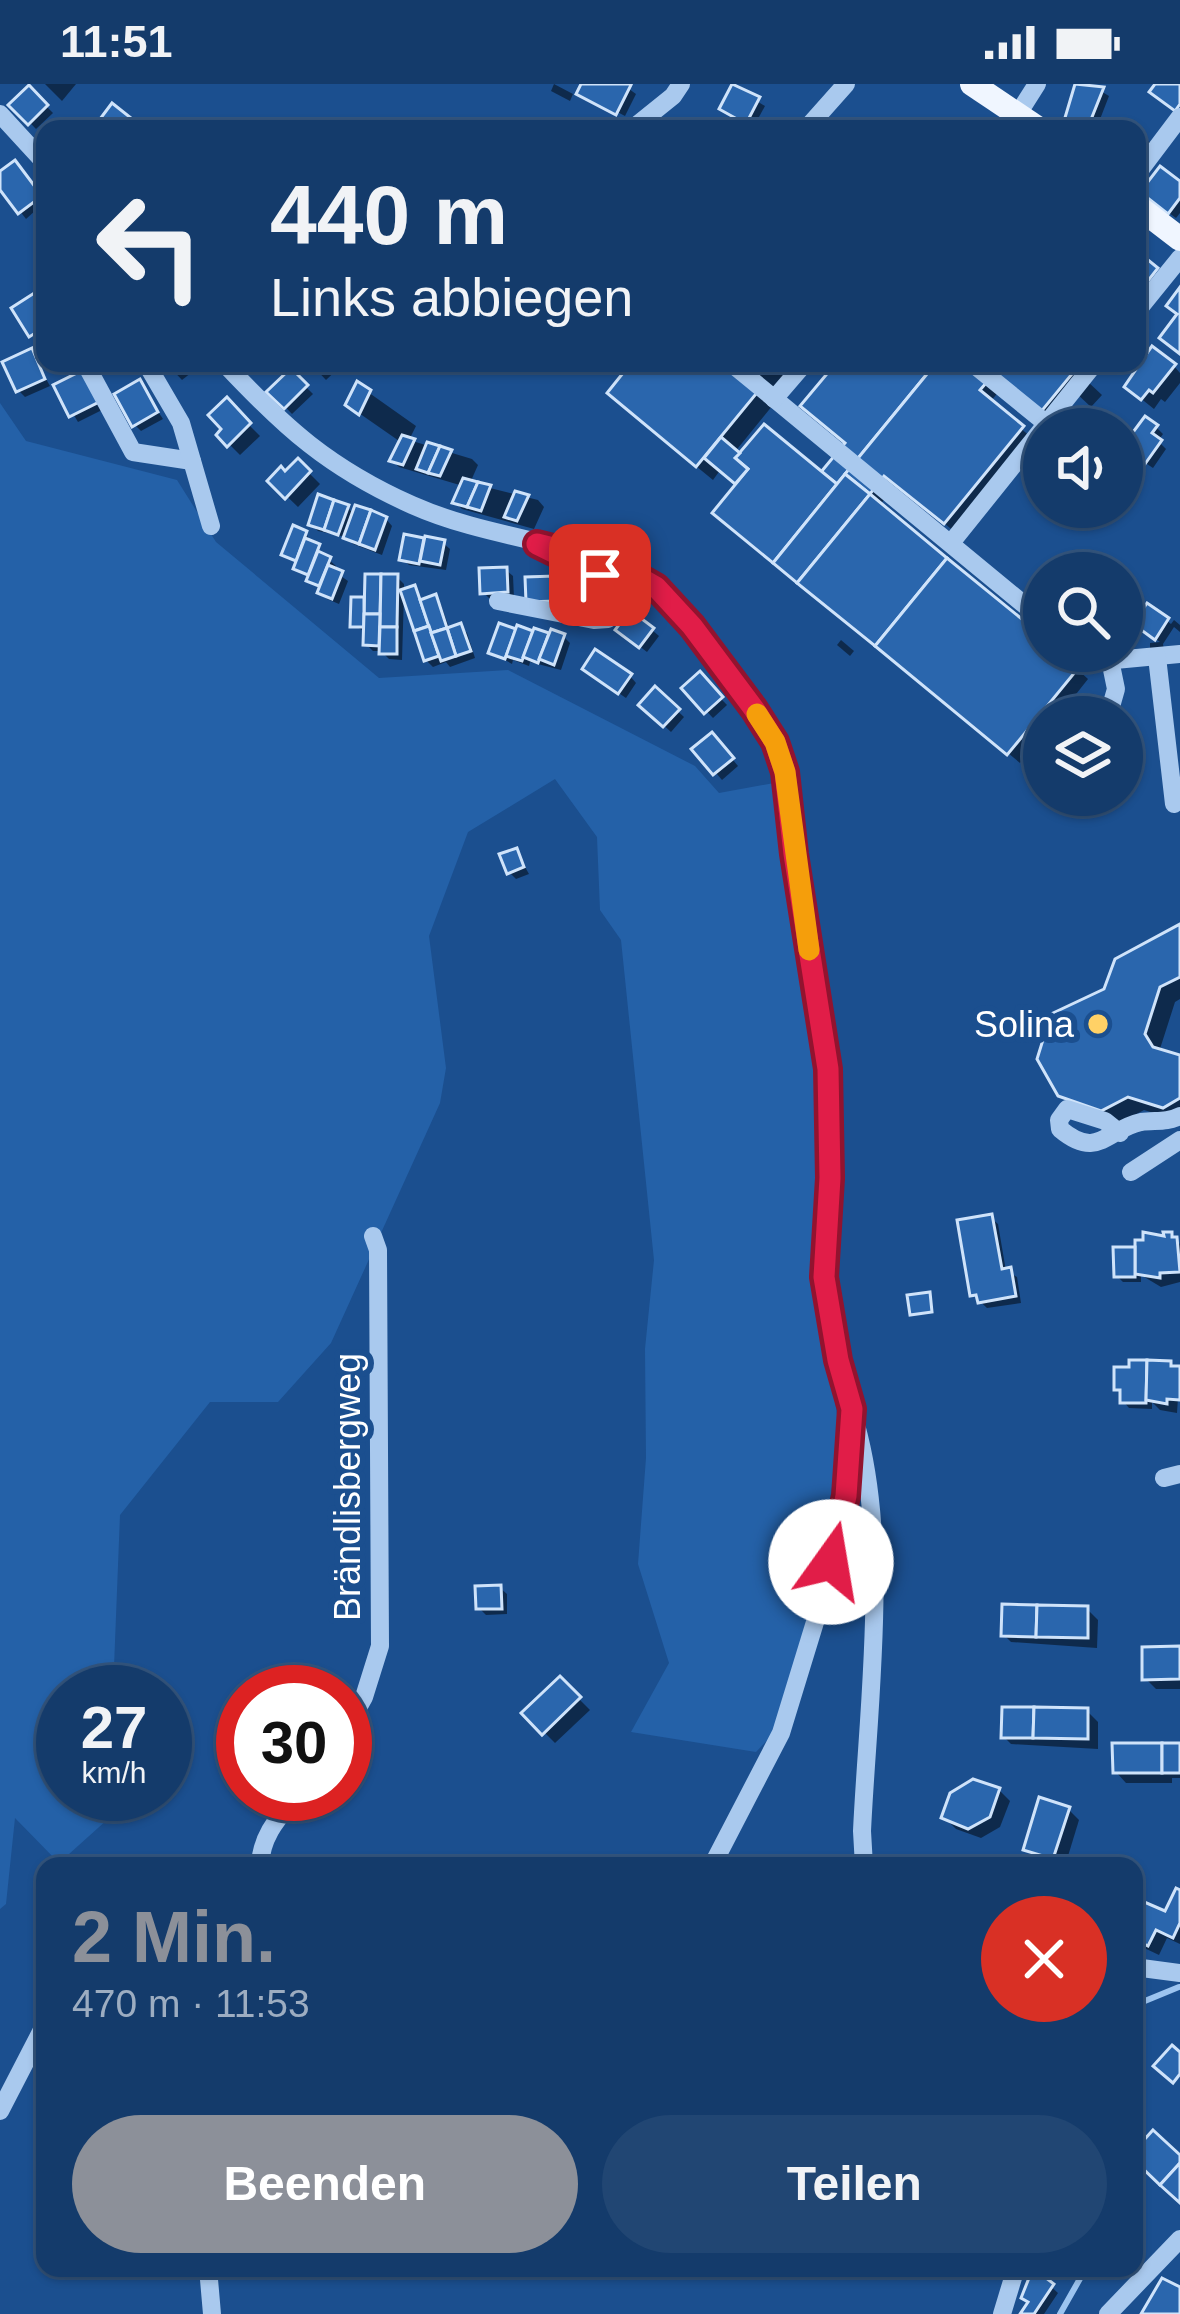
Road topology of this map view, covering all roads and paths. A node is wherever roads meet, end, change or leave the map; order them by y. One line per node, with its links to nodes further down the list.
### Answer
1 (681, 84): 7 (street)
2 (972, 84): 9 (main road)
3 (1037, 84): 10 (street)
4 (844, 86): 8 (street)
5 (0, 114): 11 (street)
6 (1180, 117): 12 (street)
7 (643, 120)
8 (814, 120)
9 (1025, 120)
10 (1028, 120)
11 (36, 153)
12 (1146, 162)
13 (1146, 213): 14 (main road)
14 (1180, 238)
15 (1180, 258): 16 (street)
16 (1146, 300)
17 (90, 372): 28 (street)
18 (151, 372): 28 (street)
19 (233, 372): 31 (street)
20 (742, 372): 24 (street)
21 (797, 372): 24 (street)
22 (983, 372): 25 (street)
23 (1089, 372): 26 (street)
24 (774, 399): 30 (street)
25 (1027, 408)
26 (1060, 408)
27 (1023, 454): 30 (street)
28 (191, 461): 29 (street)
29 (211, 526)
30 (951, 542): 33 (street)
31 (537, 544): 32 (street); 43 (street)
32 (498, 601)
33 (1023, 603)
34 (1180, 654): 35 (street)
35 (1157, 657): 36 (street); 37 (street)
36 (1143, 658)
37 (1174, 804)
38 (1180, 1116): 39 (street)
39 (1120, 1133)
40 (1180, 1140): 41 (street)
41 (1131, 1172)
42 (374, 1236): 44 (street, Brändlisbergweg)
43 (852, 1409): 47 (street); 48 (street)
44 (372, 1672)
45 (275, 1821): 46 (street)
46 (262, 1857)
47 (717, 1857)
48 (863, 1857)
49 (1143, 1968): 50 (street)
50 (1180, 1973)
51 (36, 2041): 52 (street)
52 (0, 2111)
53 (1180, 2239): 58 (street)
54 (209, 2277): 56 (street)
55 (1013, 2277): 57 (street)
56 (212, 2314)
57 (1002, 2314)
58 (1108, 2314)

